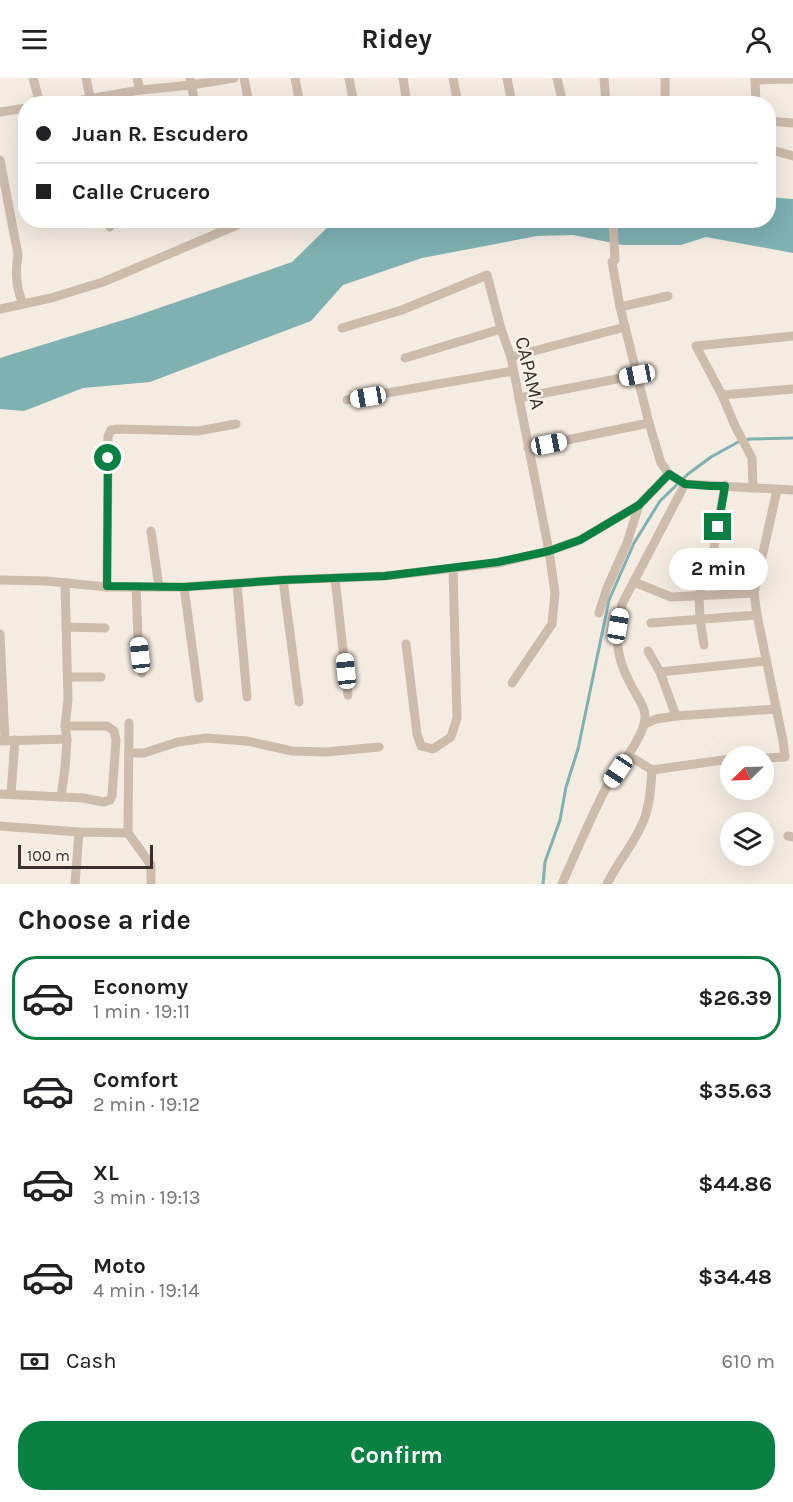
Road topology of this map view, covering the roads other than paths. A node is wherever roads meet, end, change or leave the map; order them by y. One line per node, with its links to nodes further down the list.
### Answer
1 (33, 78): 18 (street)
2 (86, 78): 19 (street)
3 (137, 78): 17 (street)
4 (234, 78): 16 (street)
5 (244, 78): 22 (street)
6 (295, 78): 23 (street)
7 (349, 78): 24 (street)
8 (403, 78): 25 (street)
9 (453, 78): 26 (street)
10 (507, 78): 27 (street)
11 (557, 78): 28 (street)
12 (604, 78): 29 (street)
13 (664, 78): 30 (street)
14 (755, 79): 15 (street); 31 (street)
15 (793, 79)
16 (190, 81): 17 (street); 21 (street)
17 (140, 90): 20 (street)
18 (38, 96)
19 (90, 96)
20 (113, 96)
21 (193, 96)
22 (247, 96)
23 (298, 96)
24 (352, 96)
25 (405, 96)
26 (456, 96)
27 (510, 96)
28 (560, 96)
29 (605, 96)
30 (665, 96)
31 (756, 96)
32 (18, 109): 33 (street)
33 (0, 112)
34 (776, 122): 35 (street)
35 (793, 123)
36 (776, 151): 37 (street)
37 (793, 156)
38 (0, 160): 42 (street)
39 (230, 228): 42 (street)
40 (613, 228): 43 (street)
41 (668, 296): 43 (street)
42 (23, 304): 44 (street)
43 (620, 307): 45 (street)
44 (0, 309)
45 (625, 327): 49 (street); 52 (street)
46 (342, 328): 47 (street, CAPAMA)
47 (501, 328): 49 (street, CAPAMA); 50 (street)
48 (793, 336): 54 (street)
49 (511, 357): 51 (street, CAPAMA)
50 (405, 358)
51 (513, 371): 55 (street, CAPAMA); 56 (street)
52 (637, 375): 55 (street); 57 (street)
53 (793, 389): 54 (street)
54 (722, 395): 62 (street)
55 (519, 398): 59 (street, CAPAMA)
56 (347, 400)
57 (650, 423): 59 (street); 60 (street)
58 (236, 424): 75 (street)
59 (528, 448): 67 (street, CAPAMA)
60 (678, 480): 61 (street); 65 (street); 72 (street)
61 (725, 486): 62 (street); 80 (street)
62 (753, 488): 63 (street)
63 (777, 490): 64 (street); 79 (street)
64 (793, 490)
65 (639, 505): 67 (street); 81 (street)
66 (151, 531): 77 (street)
67 (549, 551): 68 (street); 97 (street, CAPAMA)
68 (453, 569): 69 (street); 88 (street)
69 (335, 578): 71 (street); 98 (street)
70 (0, 580): 73 (street)
71 (283, 580): 74 (street); 101 (street)
72 (634, 582): 80 (street); 105 (street)
73 (65, 583): 75 (street); 85 (street)
74 (237, 584): 78 (street); 99 (street)
75 (107, 586): 76 (street)
76 (136, 587): 77 (street); 93 (street)
77 (159, 587): 78 (street)
78 (184, 587): 100 (street)
79 (754, 593): 80 (street); 82 (street)
80 (699, 595): 83 (street)
81 (599, 613)
82 (757, 615): 83 (street); 91 (street)
83 (700, 619): 84 (street); 89 (street)
84 (651, 623)
85 (66, 627): 86 (street); 95 (street)
86 (105, 628)
87 (0, 634): 94 (street)
88 (406, 644)
89 (704, 645)
90 (648, 651): 92 (street)
91 (766, 661): 92 (street); 102 (street)
92 (660, 672): 103 (street)
93 (142, 673)
94 (1, 675): 109 (street)
95 (68, 676): 96 (street); 106 (street)
96 (101, 677)
97 (512, 683)
98 (348, 695)
99 (247, 697)
100 (199, 698)
101 (299, 702)
102 (776, 709): 103 (street); 113 (street)
103 (676, 716): 105 (street)
104 (129, 723): 111 (street)
105 (645, 724): 112 (street)
106 (65, 726): 107 (street); 118 (street)
107 (67, 739): 108 (street); 118 (street)
108 (15, 740): 109 (street); 117 (street)
109 (2, 741)
110 (379, 747): 111 (street)
111 (129, 753): 121 (street)
112 (628, 755): 115 (street); 124 (street)
113 (774, 758)
114 (720, 760): 115 (street)
115 (652, 770): 125 (street)
116 (0, 794): 117 (street)
117 (11, 794): 118 (street)
118 (61, 797)
119 (0, 826): 120 (street)
120 (79, 832): 121 (street); 122 (street)
121 (128, 833): 123 (street)
122 (75, 884)
123 (151, 884)
124 (562, 884)
125 (607, 884)

